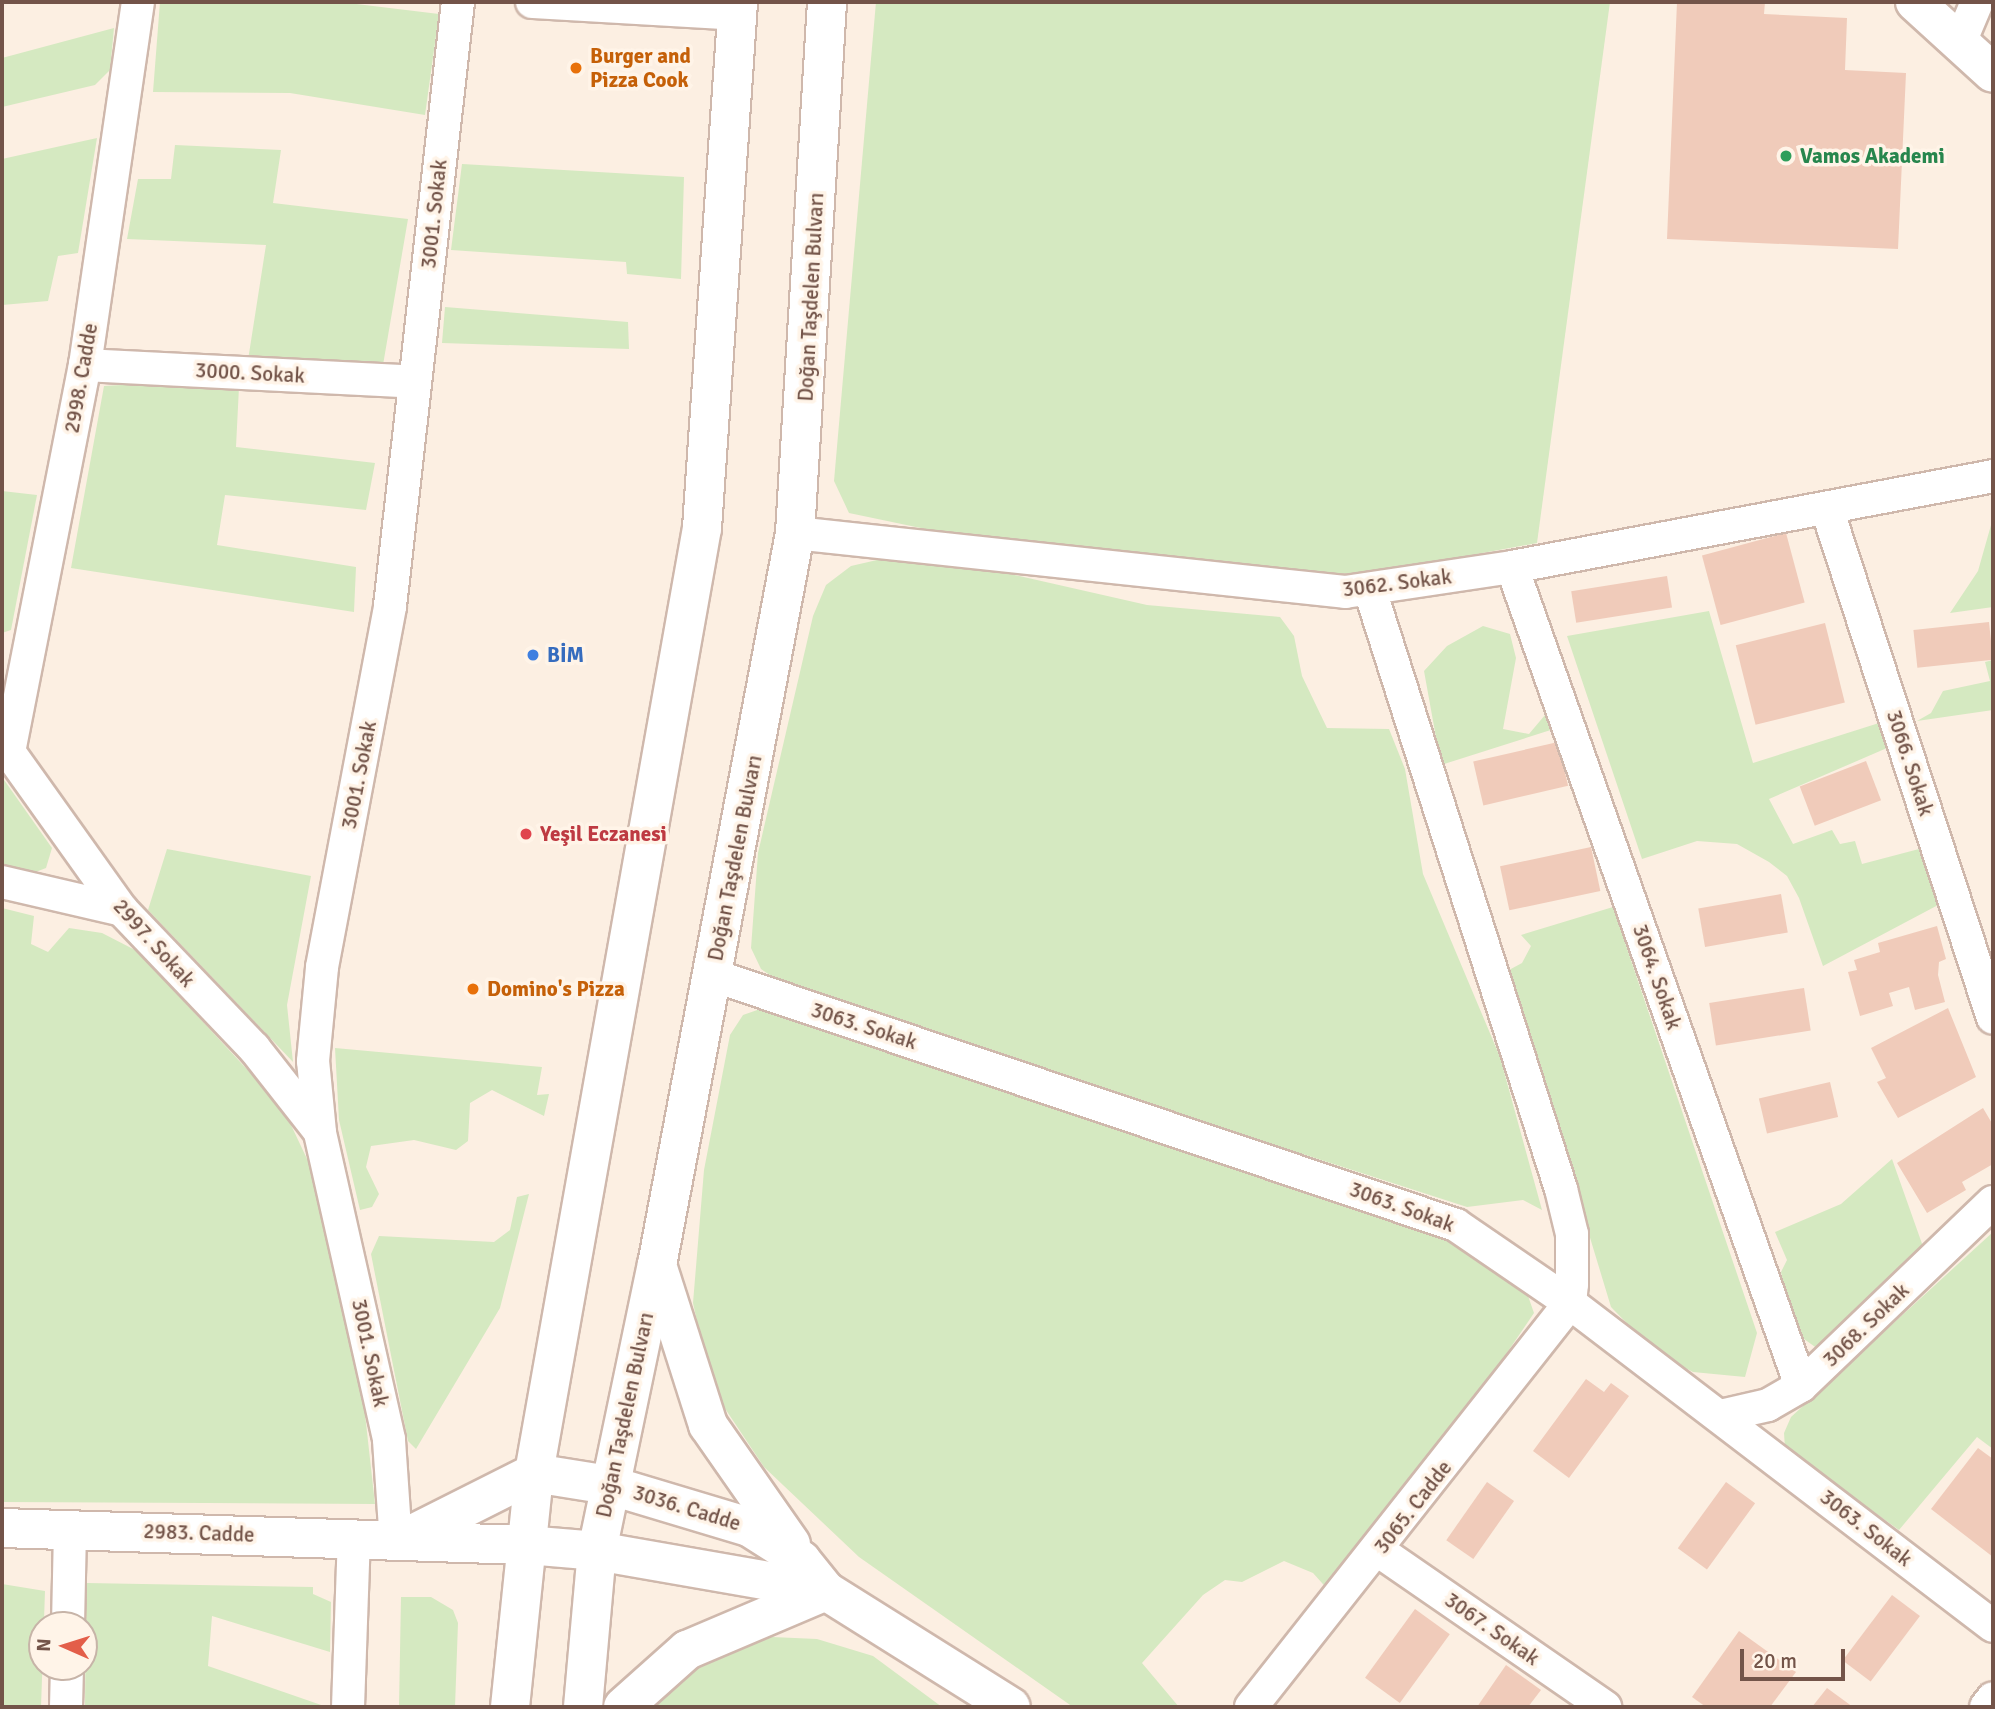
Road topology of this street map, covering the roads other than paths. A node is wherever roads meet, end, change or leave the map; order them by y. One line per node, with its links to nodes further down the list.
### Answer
1 (138, 2): 10 (street, 2998. Cadde)
2 (458, 2): 11 (street, 3001. Sokak)
3 (532, 2): 7 (street)
4 (827, 2): 14 (main road, Doğan Taşdelen Bulvarı)
5 (1915, 2): 8 (main road)
6 (1977, 2): 8 (street)
7 (738, 8): 28 (main road)
8 (1961, 40): 9 (main road)
9 (1993, 72)
10 (85, 365): 11 (street, 3000. Sokak); 17 (street, 2998. Cadde)
11 (415, 382): 22 (street, 3001. Sokak)
12 (1993, 476): 13 (street, 3062. Sokak)
13 (1827, 509): 15 (street, 3062. Sokak); 21 (street, 3066. Sokak)
14 (795, 533): 16 (street, 3062. Sokak); 20 (main road, Doğan Taşdelen Bulvarı)
15 (1512, 567): 16 (street, 3062. Sokak); 26 (street, 3064. Sokak)
16 (1370, 590): 25 (street)
17 (5, 747): 19 (street, 2997. Sokak)
18 (2, 882): 19 (street)
19 (122, 910): 22 (street, 2997. Sokak)
20 (712, 975): 24 (main road, Doğan Taşdelen Bulvarı); 25 (street, 3063. Sokak)
21 (1993, 1018)
22 (320, 1132): 33 (street, 3001. Sokak)
23 (1993, 1202): 26 (street, 3068. Sokak)
24 (657, 1265): 29 (main road, Doğan Taşdelen Bulvarı); 37 (main road)
25 (1570, 1303): 27 (street, 3063. Sokak); 36 (street, 3065. Cadde)
26 (1801, 1387): 27 (street, 3068. Sokak)
27 (1720, 1416): 39 (street, 3063. Sokak)
28 (534, 1473): 29 (main road, 3036. Cadde); 33 (main road); 34 (main road)
29 (609, 1485): 35 (main road, Doğan Taşdelen Bulvarı); 37 (main road, 3036. Cadde)
30 (2, 1528): 31 (main road, 2983. Cadde)
31 (70, 1529): 32 (main road, 2983. Cadde); 38 (street)
32 (354, 1538): 33 (main road, 2983. Cadde); 43 (street)
33 (396, 1543): 34 (main road, 2983. Cadde)
34 (526, 1545): 35 (main road, 3036. Cadde); 44 (main road)
35 (597, 1551): 37 (main road, 3036. Cadde); 45 (main road, Doğan Taşdelen Bulvarı)
36 (1380, 1551): 48 (street, 3065. Cadde); 49 (street, 3067. Sokak)
37 (826, 1591): 46 (main road); 47 (main road, 3036. Cadde)
38 (68, 1611)
39 (1993, 1626)
40 (66, 1681): 42 (street)
41 (1993, 1698): 50 (street)
42 (65, 1707)
43 (348, 1707)
44 (510, 1707)
45 (583, 1707)
46 (623, 1707)
47 (1011, 1707)
48 (1251, 1707)
49 (1605, 1707)
50 (1986, 1707)

